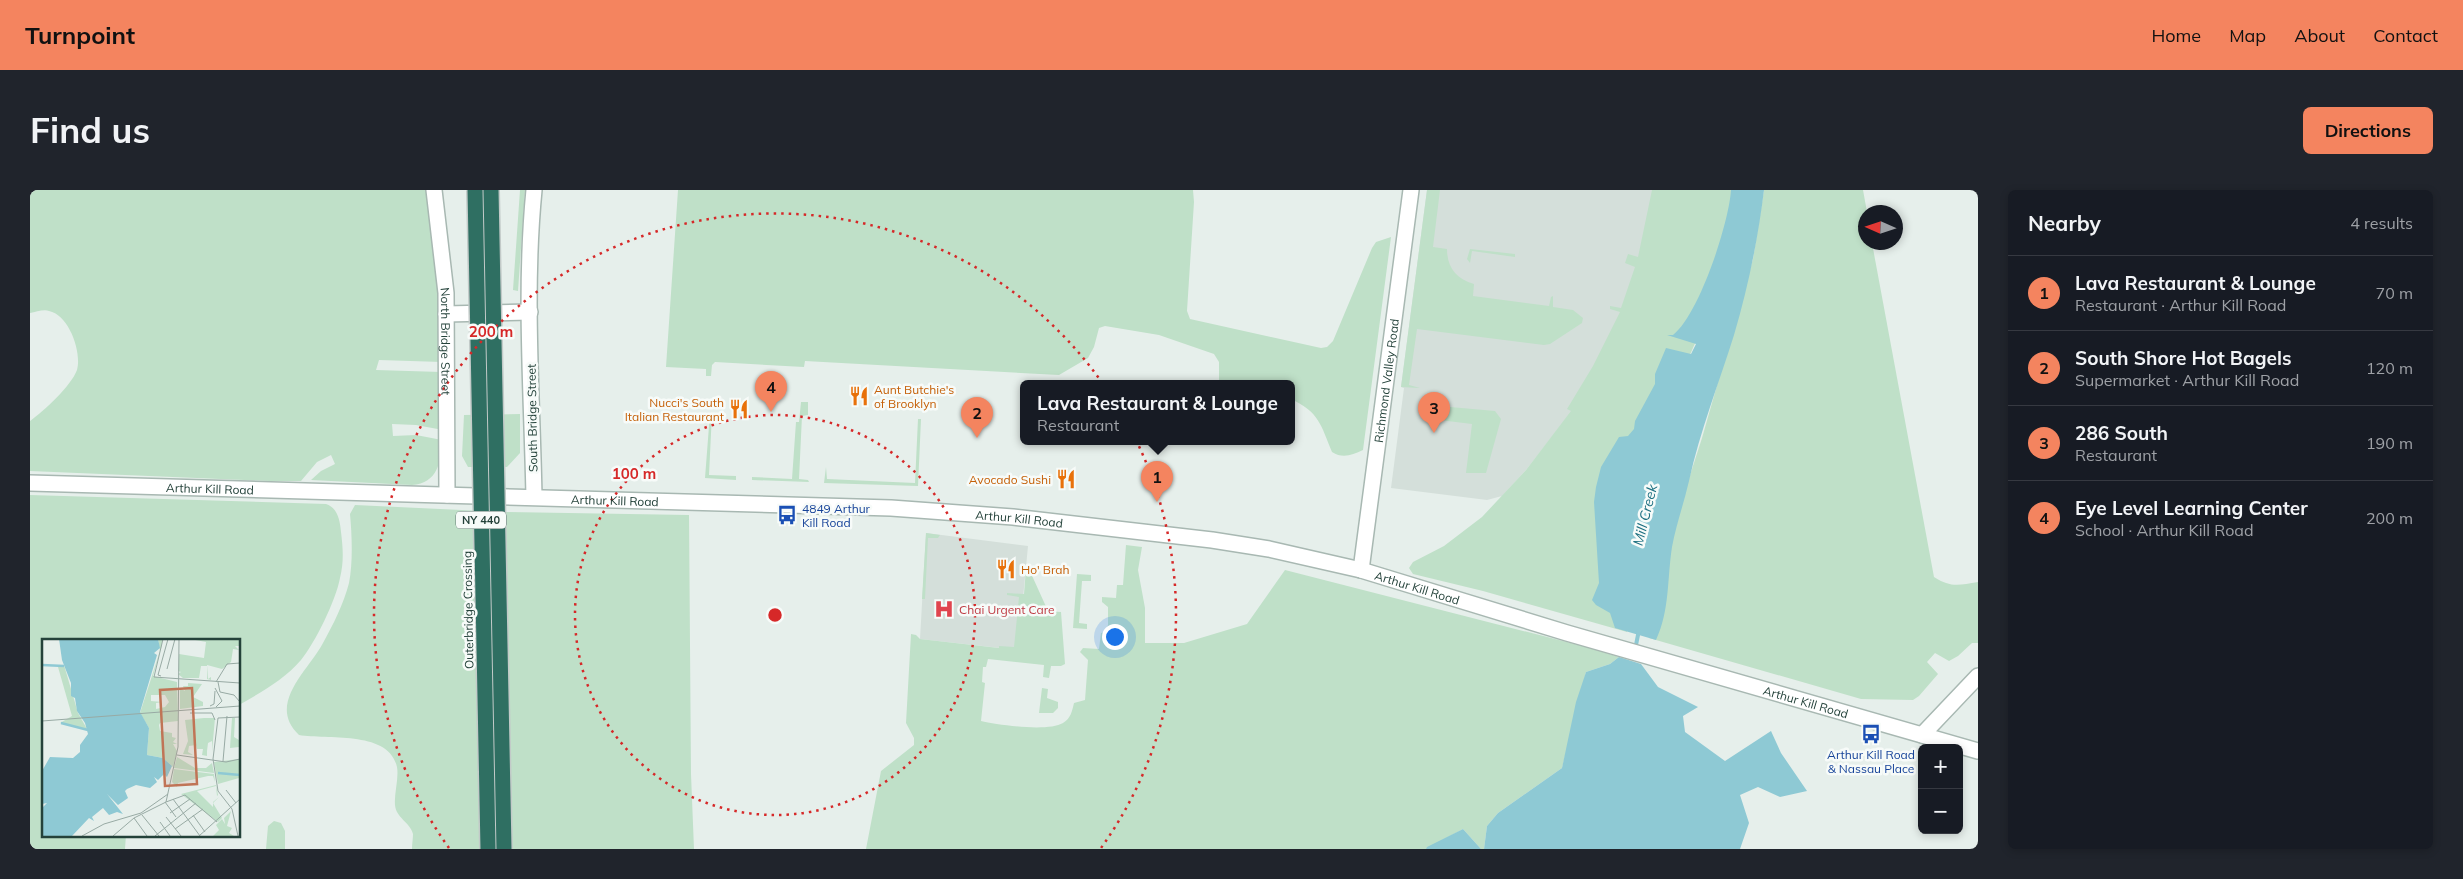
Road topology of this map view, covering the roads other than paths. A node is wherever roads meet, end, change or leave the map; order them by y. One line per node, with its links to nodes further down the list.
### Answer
1 (434, 190): 7 (street, North Bridge Street)
2 (474, 190): 15 (highway, Outerbridge Crossing / NY 440, bridge)
3 (491, 190): 16 (highway, NY 440, bridge)
4 (534, 190): 6 (street, South Bridge Street)
5 (1411, 190): 11 (street, Richmond Valley Road)
6 (530, 312): 7 (street); 10 (street, South Bridge Street)
7 (446, 314): 9 (street, North Bridge Street)
8 (30, 483): 9 (street, Arthur Kill Road)
9 (447, 495): 10 (street, Arthur Kill Road)
10 (534, 496): 11 (street, Arthur Kill Road)
11 (1361, 570): 13 (street, Arthur Kill Road)
12 (1978, 676): 13 (street)
13 (1922, 735): 14 (street, Arthur Kill Road)
14 (1978, 751)
15 (488, 849)
16 (504, 849)

